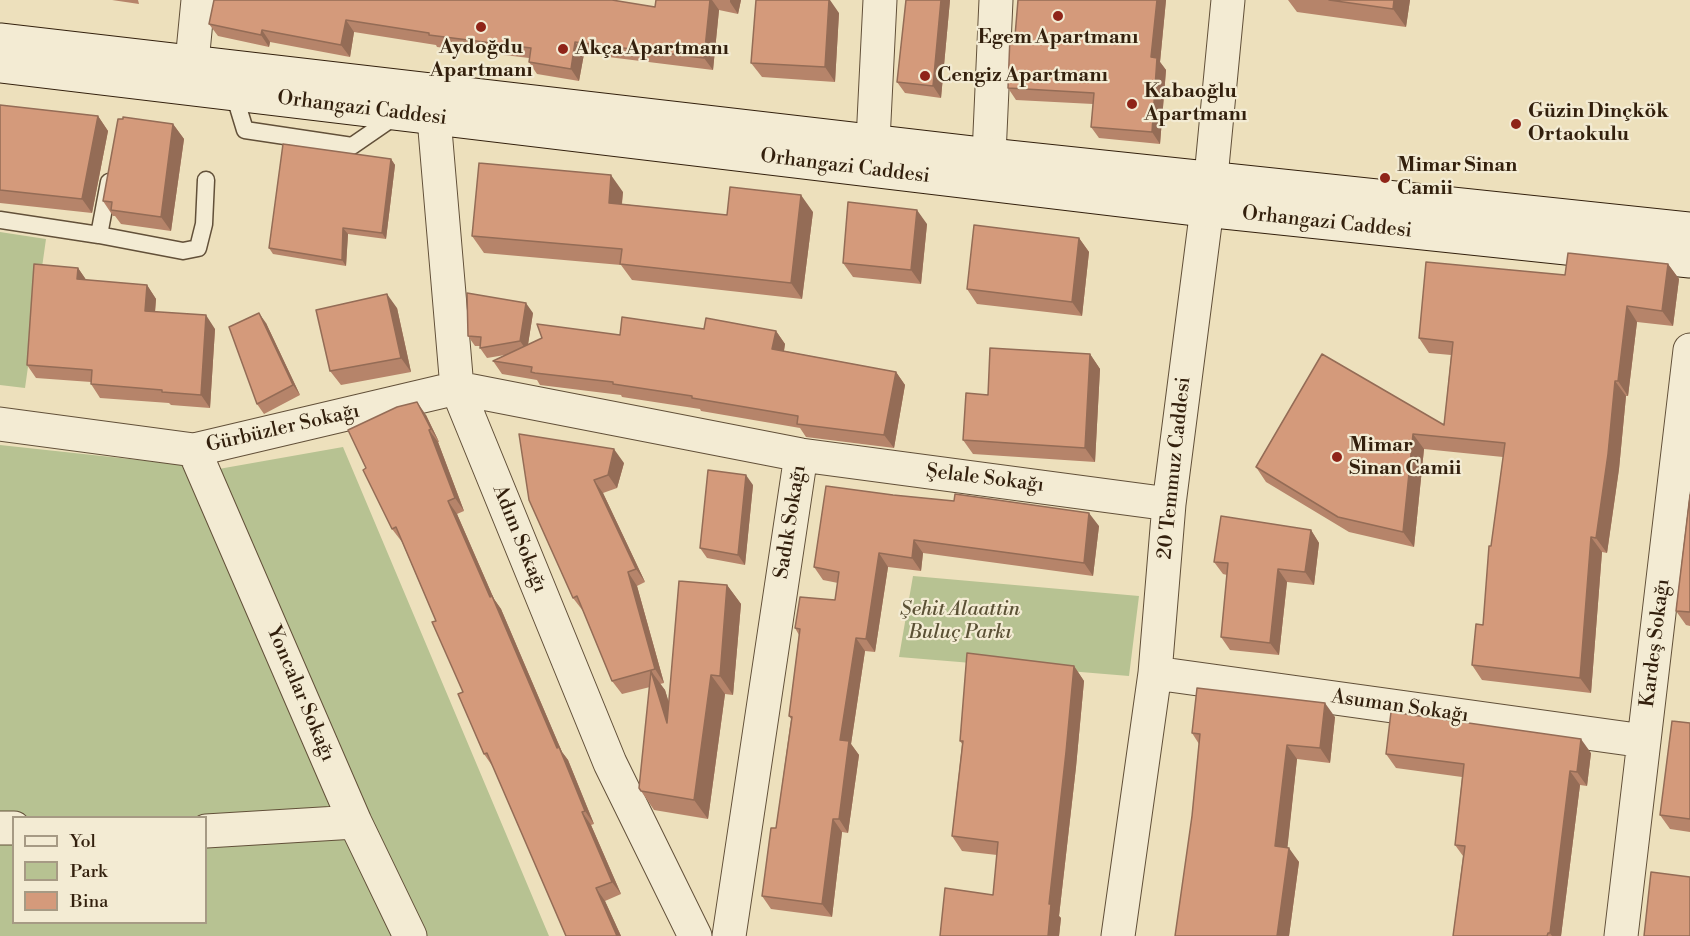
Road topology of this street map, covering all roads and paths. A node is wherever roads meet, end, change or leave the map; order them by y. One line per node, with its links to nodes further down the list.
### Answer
1 (198, 0): 6 (street)
2 (880, 0): 9 (street)
3 (996, 0): 10 (street)
4 (1228, 0): 12 (street, 20 Temmuz Caddesi)
5 (0, 40): 6 (street, Orhangazi Caddesi)
6 (192, 62): 9 (street, Orhangazi Caddesi)
7 (0, 66): 8 (street, Orhangazi Caddesi)
8 (434, 118): 14 (street, Orhangazi Caddesi); 20 (street, Adım Sokağı)
9 (873, 141): 10 (street, Orhangazi Caddesi)
10 (989, 155): 12 (street, Orhangazi Caddesi)
11 (111, 168): 17 (lane)
12 (1211, 177): 14 (street, 20 Temmuz Caddesi); 16 (street, Orhangazi Caddesi)
13 (206, 180): 17 (lane)
14 (1206, 210): 18 (street, Orhangazi Caddesi); 24 (street, 20 Temmuz Caddesi)
15 (0, 220): 17 (lane)
16 (1690, 230)
17 (99, 235)
18 (1690, 261)
19 (1690, 350): 26 (street, Kardeş Sokağı)
20 (457, 388): 22 (street, Gürbüzler Sokağı); 23 (street, Sadık Sokağı); 30 (street, Adım Sokağı)
21 (0, 424): 22 (street, Gürbüzler Sokağı)
22 (194, 450): 27 (street, Yoncalar Sokağı)
23 (801, 455): 24 (street, Şelale Sokağı); 31 (street, Sadık Sokağı)
24 (1169, 504): 25 (street, 20 Temmuz Caddesi)
25 (1155, 673): 26 (street, Asuman Sokağı); 32 (street, 20 Temmuz Caddesi)
26 (1644, 741): 33 (street, Kardeş Sokağı)
27 (355, 822): 28 (street); 29 (street, Yoncalar Sokağı)
28 (207, 831)
29 (410, 936)
30 (695, 936)
31 (729, 936)
32 (1118, 936)
33 (1621, 936)

